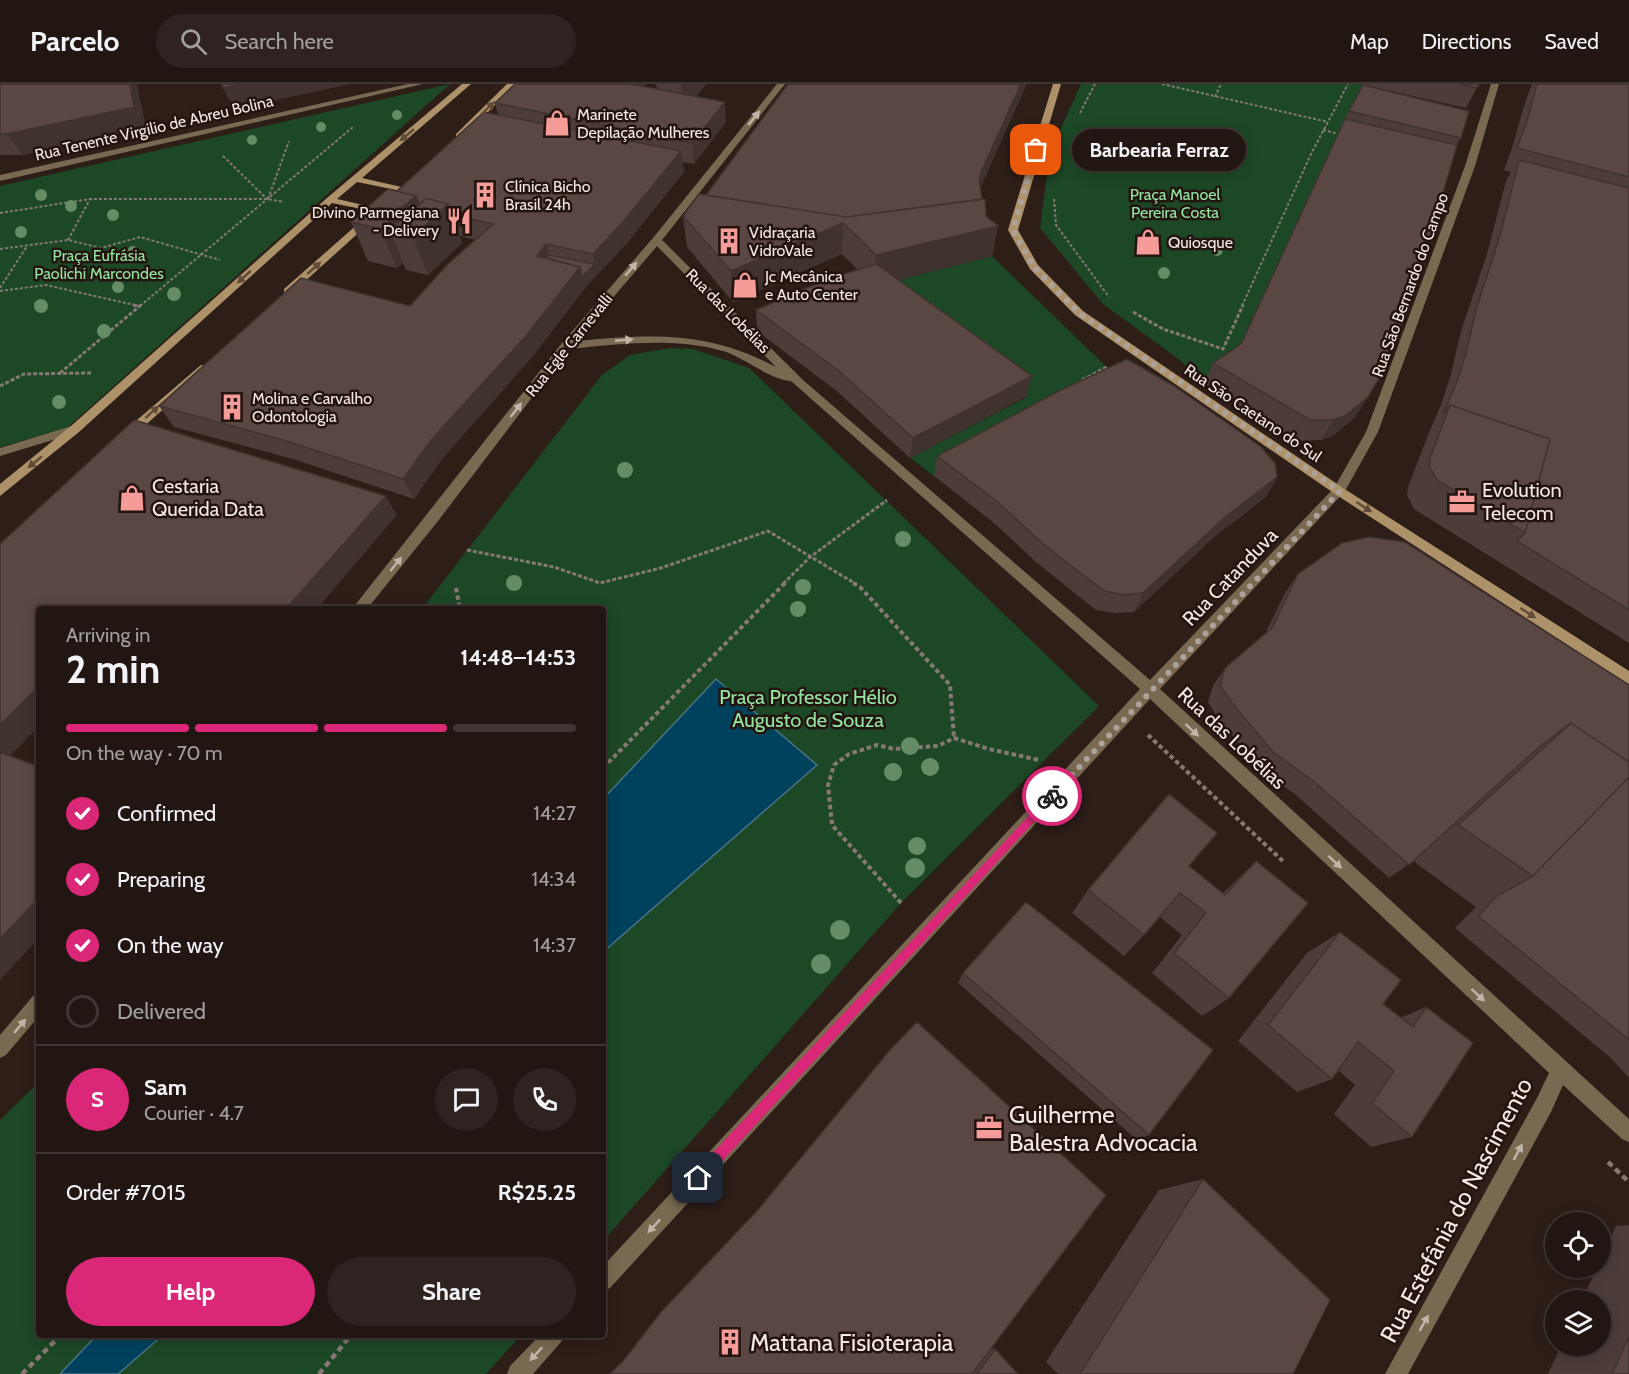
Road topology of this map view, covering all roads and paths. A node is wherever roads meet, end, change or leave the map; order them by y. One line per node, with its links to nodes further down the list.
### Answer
1 (419, 84): 20 (street, Rua Tenente Virgilio de Abreu Bolina)
2 (468, 84): 21 (main road, one-way to 21)
3 (512, 84): 18 (main road, one-way to 3)
4 (782, 84): 29 (street, Rua Egle Carnevalli, one-way to 4)
5 (1057, 84): 39 (main road, Rua São Caetano do Sul)
6 (1095, 84): 12 (path)
7 (1162, 84): 11 (path)
8 (1221, 84): 11 (path)
9 (1348, 84): 13 (path)
10 (1495, 84): 50 (street, Rua São Bernardo do Campo)
11 (1215, 97): 13 (path)
12 (1076, 122)
13 (1328, 122): 15 (path)
14 (357, 125): 25 (path)
15 (1323, 130): 16 (path); 37 (path)
16 (1346, 136)
17 (290, 139): 25 (path)
18 (453, 141)
19 (221, 154): 25 (path)
20 (0, 178)
21 (355, 179): 22 (main road); 26 (main road)
22 (395, 197): 26 (main road); 34 (main road, one-way to 22)
23 (1054, 197): 35 (path)
24 (90, 199): 25 (path); 27 (path); 28 (path)
25 (267, 199): 32 (path)
26 (330, 200): 46 (main road, one-way to 46)
27 (0, 213)
28 (68, 240): 30 (path); 32 (path)
29 (657, 240): 38 (street, Rua Egle Carnevalli, one-way to 29); 44 (street, Rua das Lobélias)
30 (27, 246): 31 (path); 33 (path)
31 (0, 249)
32 (201, 255): 36 (path)
33 (0, 290): 36 (path)
34 (281, 297)
35 (1110, 298)
36 (140, 306): 41 (path)
37 (1128, 309)
38 (566, 346): 44 (street, Rua das Lobélias, one-way to 44); 55 (street, Rua Egle Carnevalli, one-way to 38)
39 (1135, 352): 43 (path); 50 (main road, Rua São Caetano do Sul)
40 (210, 360): 47 (main road, one-way to 40)
41 (60, 373): 42 (path); 45 (path)
42 (99, 377)
43 (1082, 380)
44 (799, 383): 58 (street, Rua das Lobélias)
45 (0, 387)
46 (75, 429): 48 (street); 49 (main road, one-way to 49)
47 (122, 439)
48 (0, 452)
49 (0, 491)
50 (1340, 491): 57 (main road, Rua São Caetano do Sul, one-way to 57); 58 (street, Rua Catanduva)
51 (887, 500): 53 (path)
52 (467, 550): 53 (path)
53 (809, 558): 60 (path); 63 (path)
54 (456, 588): 56 (path)
55 (361, 606)
56 (459, 606)
57 (1629, 679)
58 (1150, 690): 59 (street, Rua Catanduva); 67 (street, Rua das Lobélias, one-way to 67)
59 (1126, 715): 61 (path); 69 (street, Rua Catanduva, one-way to 69)
60 (954, 738): 62 (path); 64 (path)
61 (1168, 754)
62 (1045, 761)
63 (606, 765)
64 (901, 903)
65 (36, 1006): 66 (street, one-way to 65)
66 (0, 1049)
67 (1560, 1070): 68 (street, Rua das Lobélias); 76 (street, Rua Estefânia do Nascimento, one-way to 67)
68 (1629, 1132)
69 (606, 1278)
70 (58, 1338): 73 (path)
71 (349, 1338): 74 (path)
72 (551, 1338): 75 (street, one-way to 75)
73 (22, 1374)
74 (319, 1374)
75 (518, 1374)
76 (1396, 1374)

